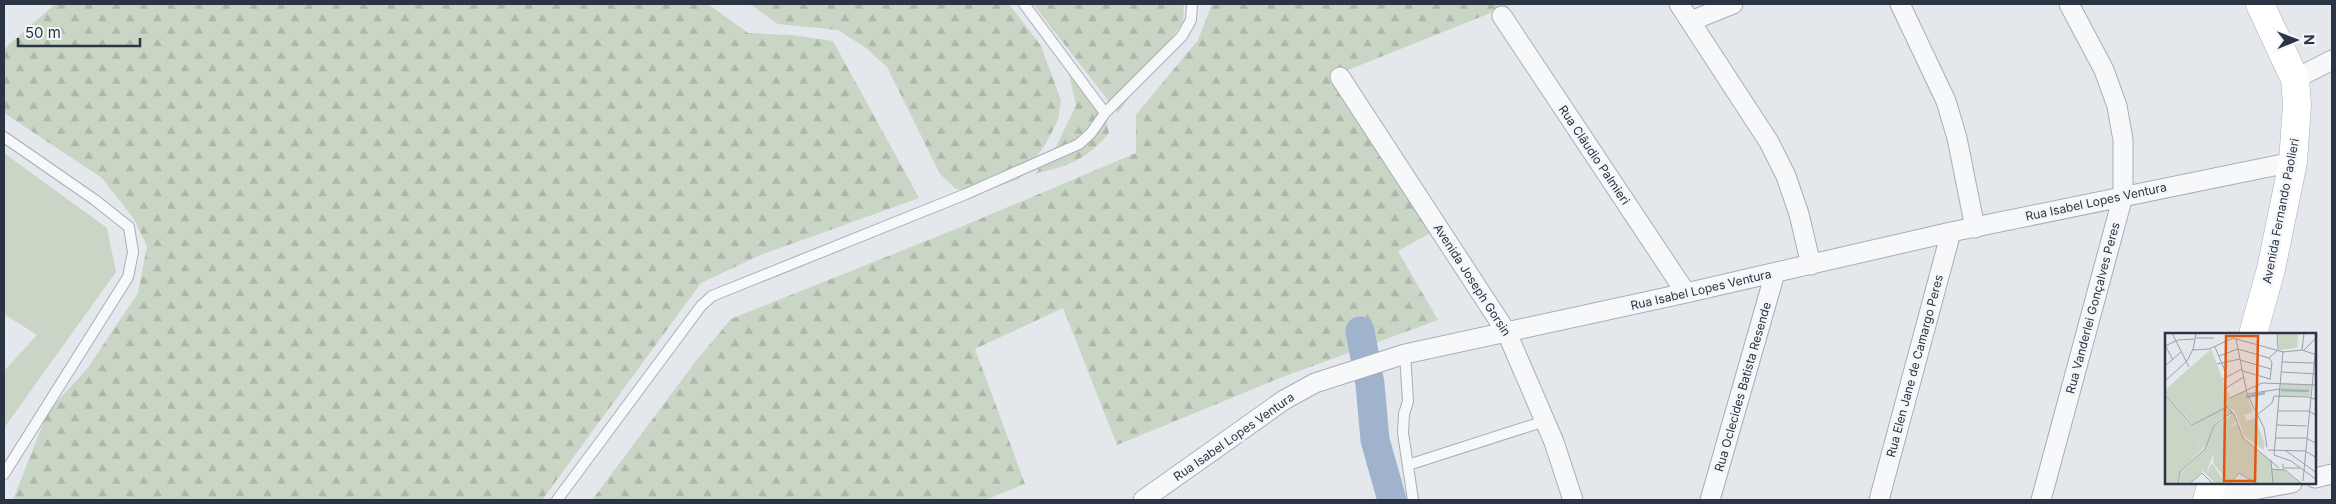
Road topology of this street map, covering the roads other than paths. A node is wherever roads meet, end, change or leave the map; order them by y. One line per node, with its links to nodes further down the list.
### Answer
1 (1024, 4): 13 (lane)
2 (1192, 4): 13 (lane)
3 (1679, 4): 9 (street)
4 (1733, 4): 9 (street)
5 (1900, 4): 17 (street)
6 (2069, 4): 16 (street, Rua Vanderlei Gonçalves Peres)
7 (2260, 4): 12 (main road, Avenida Fernando Paolieri)
8 (1502, 16): 21 (street, Rua Clãudio Palmieri)
9 (1690, 21): 19 (street)
10 (2332, 60): 12 (street)
11 (1340, 77): 22 (street, Avenida Joseph Gorsin)
12 (2295, 79): 15 (main road, Avenida Fernando Paolieri)
13 (1105, 113): 32 (lane)
14 (4, 137): 27 (lane)
15 (2293, 162): 16 (street, Rua Isabel Lopes Ventura); 23 (main road, Avenida Fernando Paolieri)
16 (2123, 196): 17 (street, Rua Isabel Lopes Ventura); 38 (street, Rua Vanderlei Gonçalves Peres)
17 (1975, 228): 18 (street, Rua Isabel Lopes Ventura)
18 (1950, 232): 19 (street, Rua Isabel Lopes Ventura); 37 (street, Rua Elen Jane de Camargo Peres)
19 (1811, 265): 20 (street, Rua Isabel Lopes Ventura)
20 (1775, 273): 21 (street, Rua Isabel Lopes Ventura); 36 (street, Rua Oclecides Batista Resende)
21 (1686, 293): 22 (street, Rua Isabel Lopes Ventura)
22 (1507, 333): 24 (street, Rua Isabel Lopes Ventura); 25 (street, Avenida Joseph Gorsin)
23 (2253, 333)
24 (1396, 357): 26 (lane); 33 (street, Rua Isabel Lopes Ventura)
25 (1545, 421): 26 (lane); 35 (street, Avenida Joseph Gorsin)
26 (1408, 465): 34 (lane)
27 (4, 474)
28 (2332, 474): 29 (street)
29 (2316, 478)
30 (2284, 484): 31 (street)
31 (2209, 494)
32 (557, 500)
33 (1143, 500)
34 (1413, 500)
35 (1573, 500)
36 (1710, 500)
37 (1879, 500)
38 (2041, 500)

